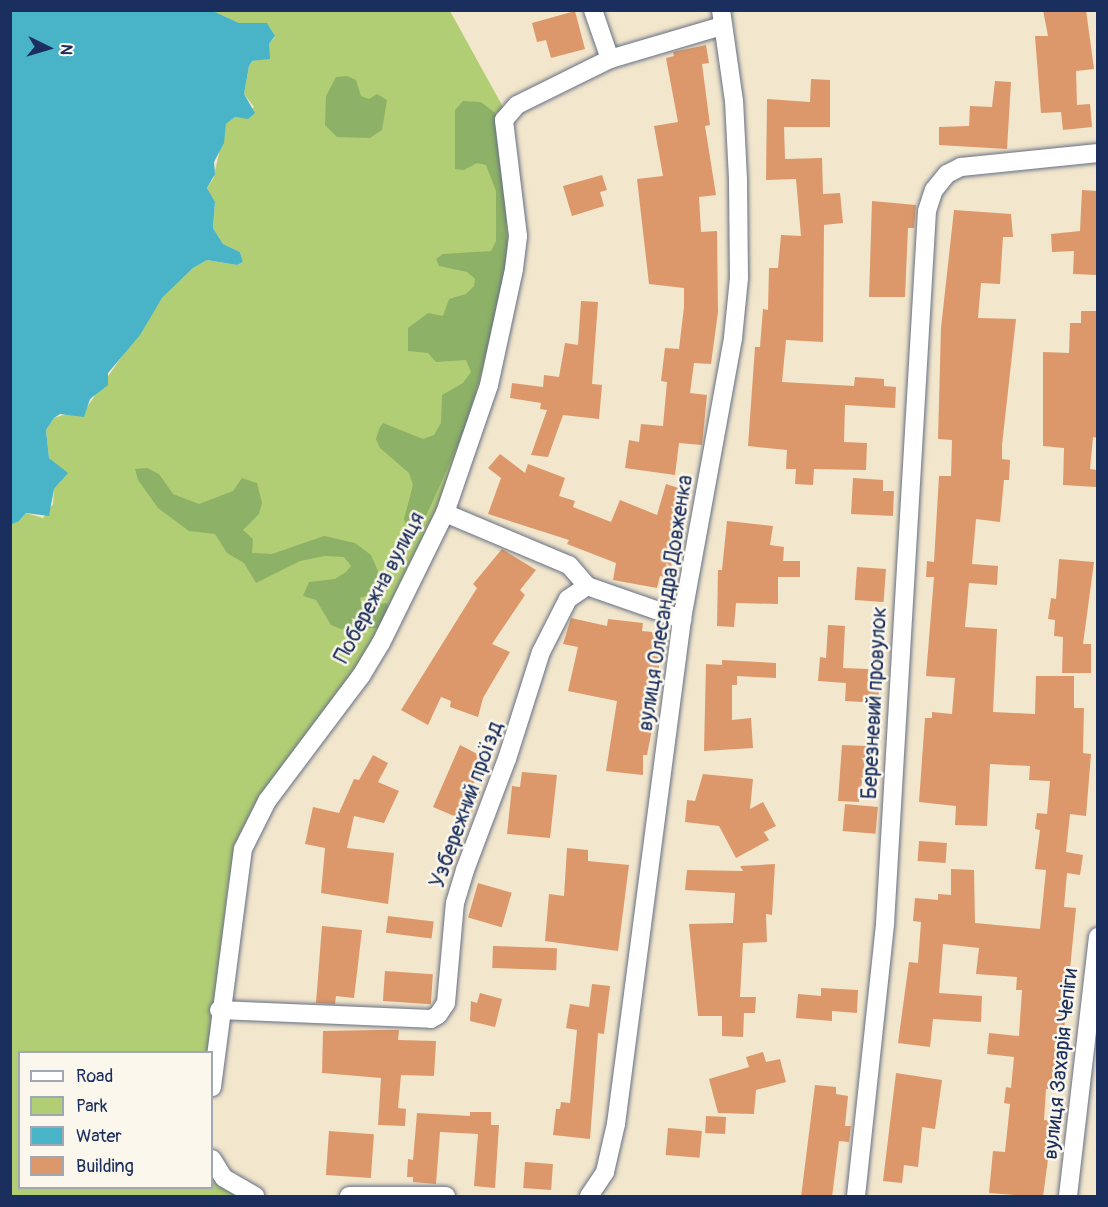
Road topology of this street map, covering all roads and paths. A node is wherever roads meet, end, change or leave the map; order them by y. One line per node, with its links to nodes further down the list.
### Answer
1 (593, 10): 3 (street)
2 (721, 18): 3 (street); 7 (street, вулиця Олесандра Довженка)
3 (610, 59): 5 (street, Побережна вулиця)
4 (1098, 153): 16 (street, Березневий провулок)
5 (445, 513): 6 (street); 9 (street, Побережна вулиця)
6 (587, 586): 7 (street); 9 (street, Узбережний проїзд)
7 (682, 619): 15 (street, вулиця Олесандра Довженка)
8 (1098, 937): 17 (street, вулиця Захарія Чепіги)
9 (219, 1010): 10 (street, Побережна вулиця)
10 (213, 1076)
11 (213, 1161): 12 (street)
12 (255, 1197)
13 (349, 1197): 14 (street)
14 (446, 1197)
15 (589, 1197)
16 (856, 1197)
17 (1068, 1197)

